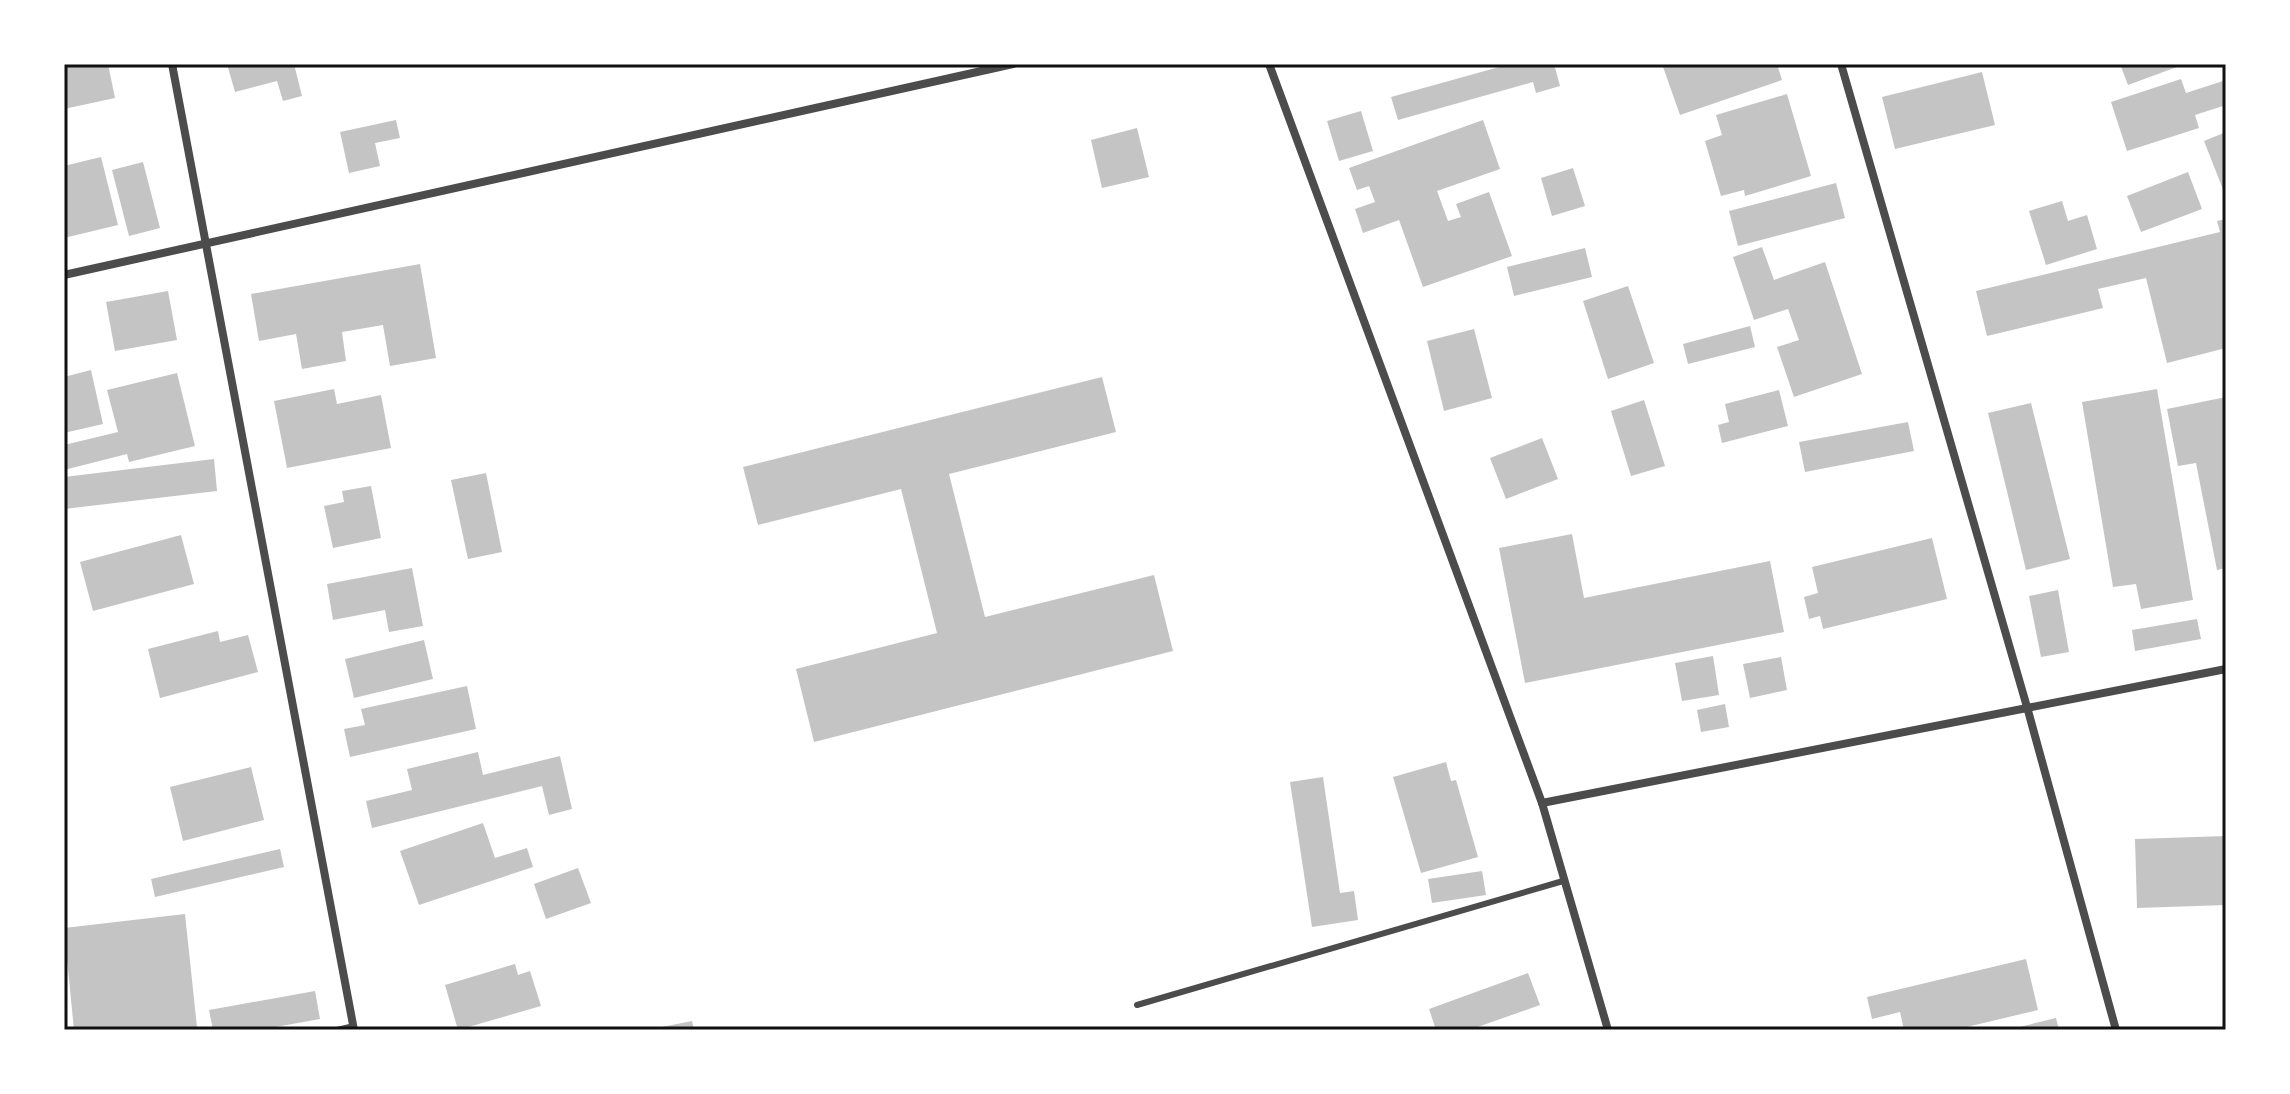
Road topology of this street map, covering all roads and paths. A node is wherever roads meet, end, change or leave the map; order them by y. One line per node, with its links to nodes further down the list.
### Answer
1 (172, 64): 5 (street)
2 (1013, 64): 5 (street)
3 (1269, 64): 9 (street)
4 (1841, 64): 8 (street)
5 (207, 243): 6 (street); 12 (street)
6 (64, 275)
7 (2226, 669): 8 (street)
8 (2027, 707): 9 (street); 15 (street)
9 (1542, 803): 10 (street)
10 (1563, 881): 11 (lane); 14 (street)
11 (1137, 1005)
12 (354, 1028): 13 (lane)
13 (337, 1030)
14 (1608, 1030)
15 (2116, 1030)

